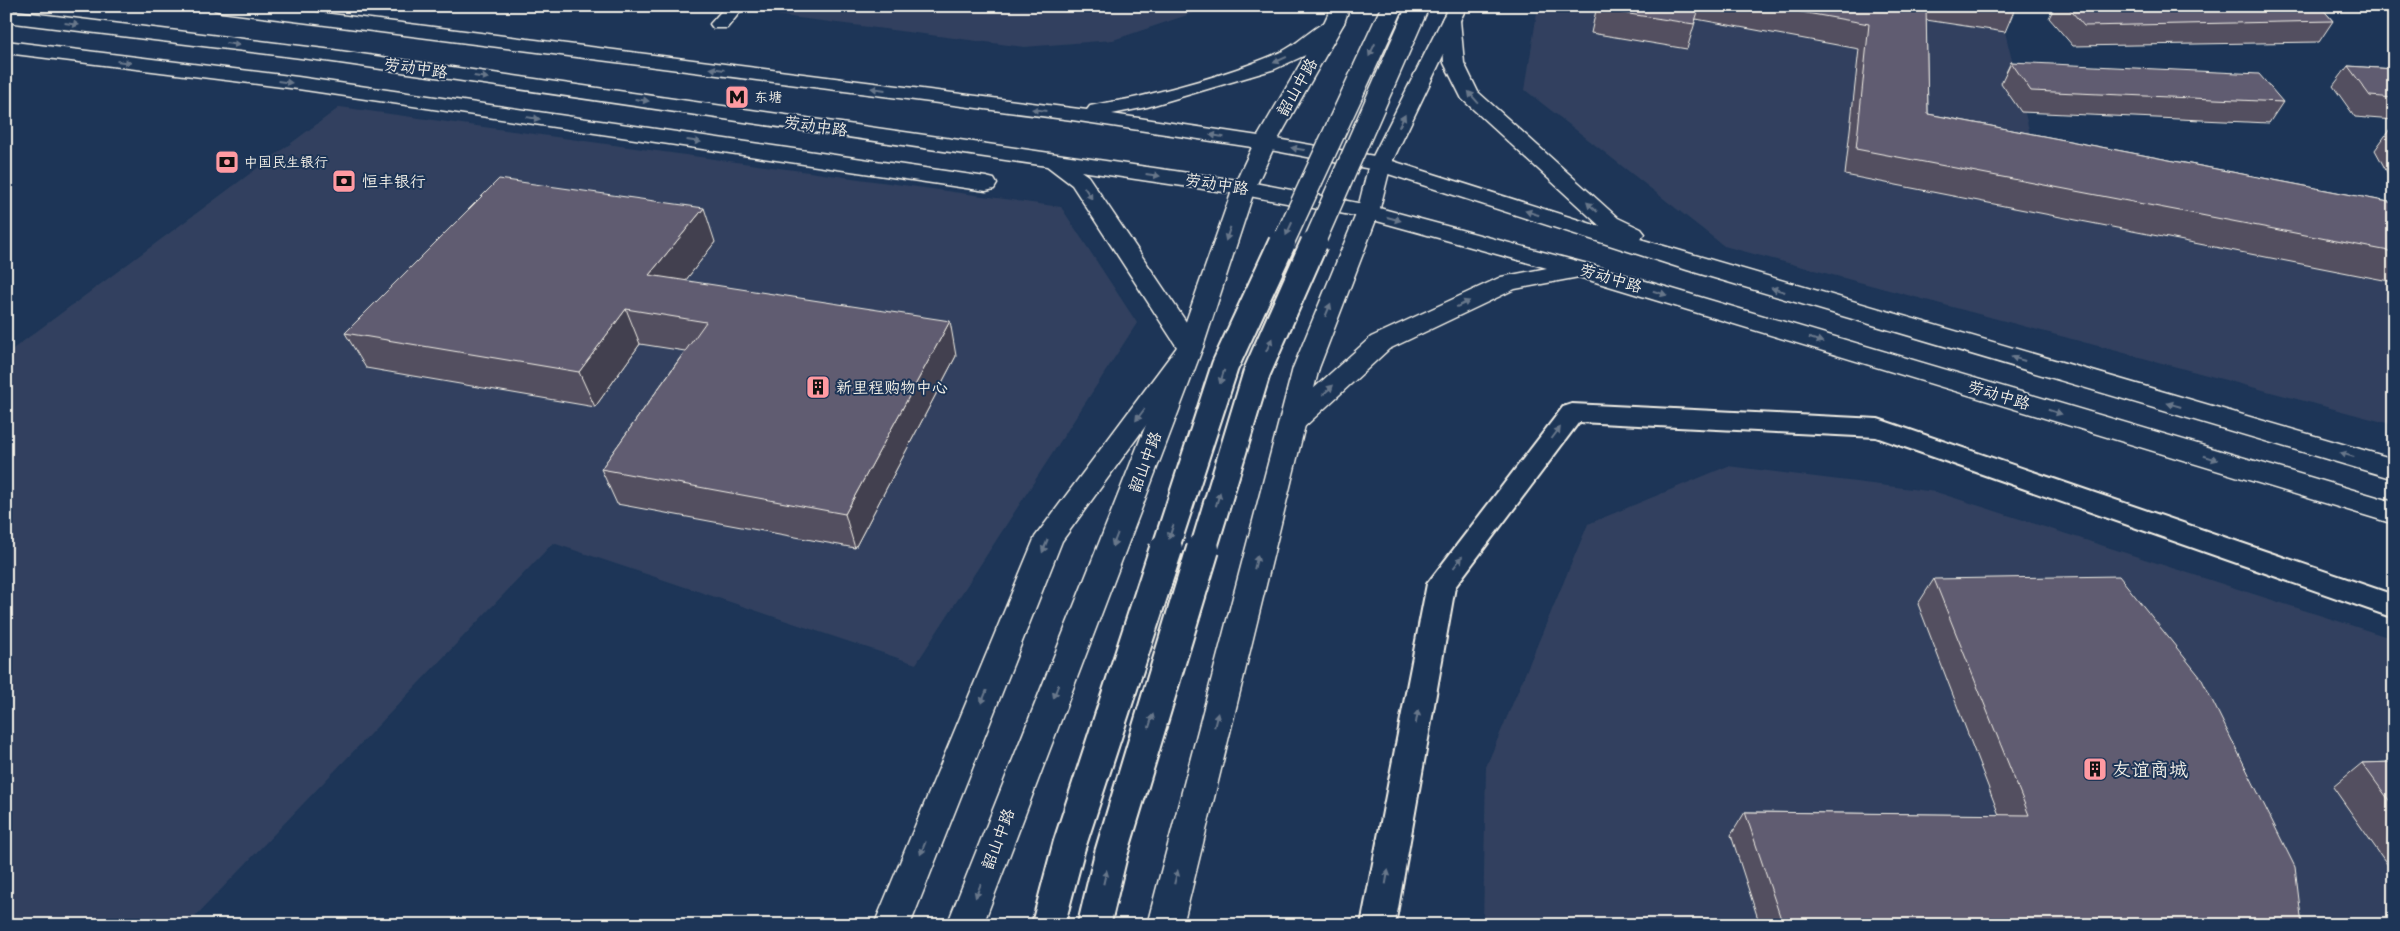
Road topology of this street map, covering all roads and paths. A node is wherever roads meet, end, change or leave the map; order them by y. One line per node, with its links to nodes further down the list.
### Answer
1 (222, 6): 10 (main road, one-way to 1)
2 (736, 6): 8 (main road)
3 (1393, 6): 26 (main road, one-way to 26, bridge)
4 (1418, 6): 27 (main road, one-way to 4, bridge)
5 (1455, 13): 13 (main road, one-way to 5); 17 (main road, one-way to 5)
6 (1338, 14): 10 (main road, one-way to 10); 11 (main road, 韶山中路)
7 (6, 16): 12 (main road, 劳动中路, one-way to 12)
8 (720, 24)
9 (6, 47): 14 (main road, one-way to 14)
10 (1072, 114): 11 (main road, one-way to 10)
11 (1265, 143): 13 (main road, one-way to 11); 15 (main road, 韶山中路)
12 (1052, 160): 15 (main road, 劳动中路, one-way to 15); 19 (main road, one-way to 19)
13 (1380, 164): 16 (main road); 17 (main road, one-way to 13)
14 (986, 184)
15 (1244, 188): 16 (main road, 劳动中路); 19 (main road, 韶山中路, one-way to 19)
16 (1368, 212): 18 (main road, 劳动中路, one-way to 18); 20 (main road, one-way to 16)
17 (1695, 265): 21 (main road, one-way to 17)
18 (1580, 269): 20 (main road, one-way to 18); 22 (main road, 劳动中路, one-way to 22)
19 (1190, 347): 24 (main road, one-way to 24); 25 (main road, 韶山中路, one-way to 25)
20 (1292, 423): 28 (main road, one-way to 20)
21 (2394, 469)
22 (2394, 513)
23 (2394, 607): 29 (lane, one-way to 23)
24 (892, 925)
25 (965, 925)
26 (1048, 925)
27 (1094, 925)
28 (1165, 925)
29 (1378, 925)

